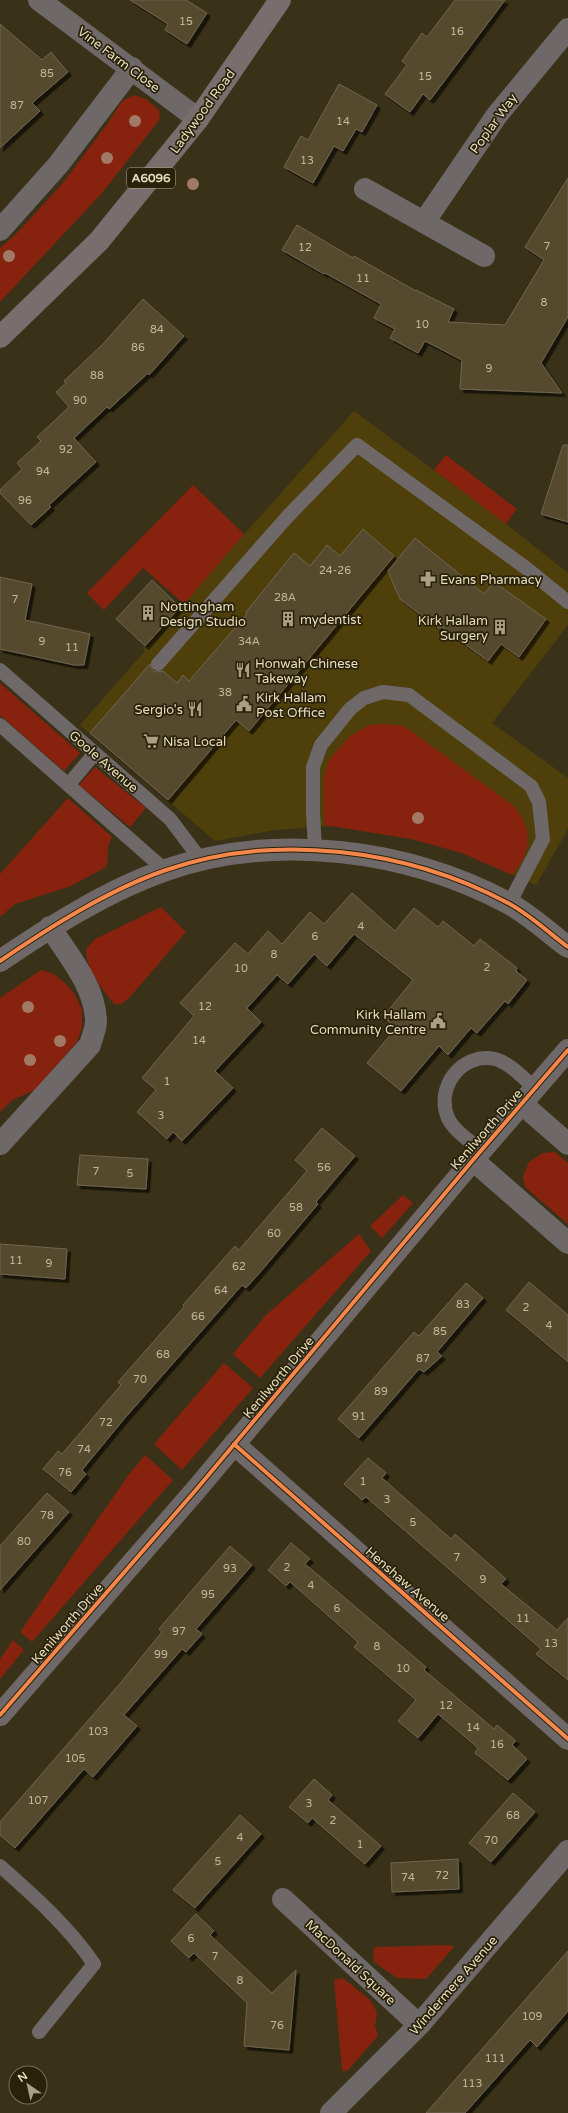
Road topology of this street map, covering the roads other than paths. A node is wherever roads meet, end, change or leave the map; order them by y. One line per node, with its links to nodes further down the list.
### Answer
1 (39, 0): 4 (street, Vine Farm Close)
2 (280, 0): 5 (main road, Ladywood Road / A6096)
3 (568, 29): 7 (street, Poplar Way)
4 (132, 68): 5 (street, Vine Farm Close); 8 (street)
5 (198, 119): 10 (main road, Ladywood Road / A6096)
6 (365, 189): 7 (street)
7 (424, 222): 9 (street)
8 (0, 230)
9 (484, 256)
10 (0, 337)
11 (568, 602): 12 (lane)
12 (158, 664)
13 (0, 670): 15 (lane, Goole Avenue)
14 (0, 725): 16 (lane)
15 (95, 753): 16 (lane); 18 (lane, Goole Avenue)
16 (69, 784): 19 (lane)
17 (315, 850): 18 (street); 20 (street); 20 (lane)
18 (201, 860): 19 (street)
19 (165, 870): 21 (street)
20 (509, 904): 22 (street)
21 (50, 927): 23 (street); 26 (street)
22 (568, 947)
23 (0, 961)
24 (568, 1050): 25 (street, Kenilworth Drive)
25 (528, 1095): 27 (street); 28 (street, Kenilworth Drive); 28 (lane)
26 (0, 1144)
27 (568, 1144)
28 (477, 1155): 29 (street); 30 (street, Kenilworth Drive)
29 (568, 1243)
30 (234, 1444): 31 (street, Kenilworth Drive); 32 (street, Henshaw Avenue)
31 (0, 1715)
32 (568, 1739)
33 (568, 1851): 36 (street, Windermere Avenue)
34 (0, 1866): 37 (lane)
35 (283, 1899): 36 (street, MacDonald Square)
36 (419, 2025): 38 (street, Windermere Avenue)
37 (39, 2032)
38 (331, 2113)

